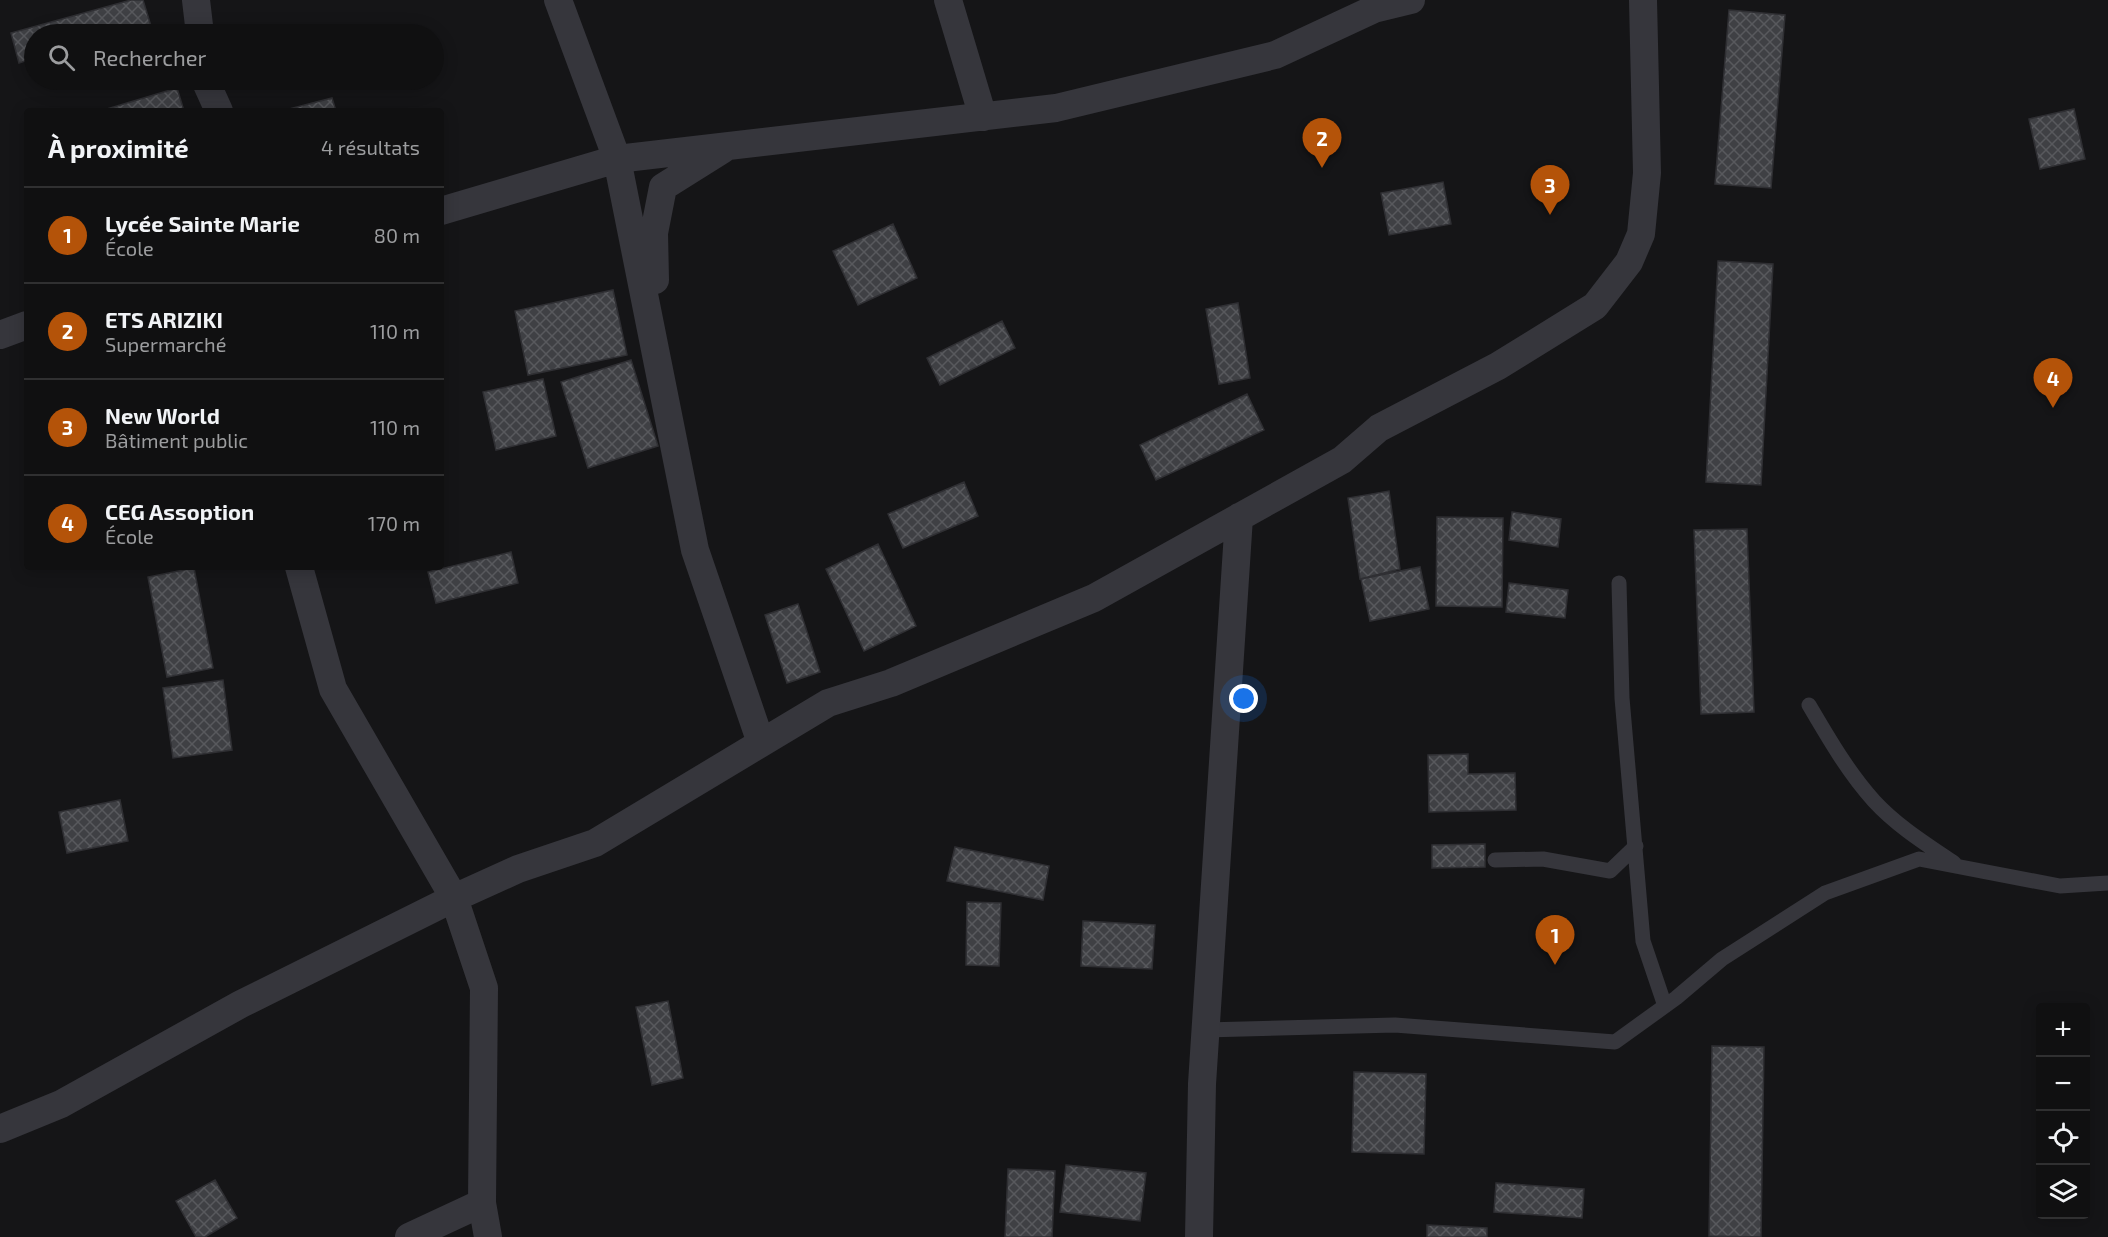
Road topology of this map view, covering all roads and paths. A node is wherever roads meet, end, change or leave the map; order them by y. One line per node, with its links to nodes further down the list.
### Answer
1 (196, 0): 6 (street)
2 (558, 0): 11 (street)
3 (948, 0): 9 (street)
4 (1412, 0): 9 (street)
5 (1643, 0): 16 (street)
6 (199, 24)
7 (210, 90): 8 (street)
8 (218, 108)
9 (983, 117): 10 (street)
10 (729, 145): 11 (street); 15 (street)
11 (617, 159): 12 (street); 15 (street)
12 (444, 210)
13 (24, 326): 14 (street)
14 (0, 335)
15 (657, 357): 20 (street)
16 (1239, 517): 20 (street); 27 (street)
17 (300, 570): 25 (street)
18 (1618, 583): 21 (lane)
19 (1809, 705): 23 (lane)
20 (761, 743): 25 (street)
21 (1636, 846): 22 (lane); 26 (lane)
22 (1496, 860)
23 (1962, 868): 24 (lane); 26 (lane)
24 (2108, 883)
25 (454, 898): 28 (street); 29 (street)
26 (1665, 1006): 27 (lane)
27 (1205, 1030): 32 (street)
28 (0, 1129)
29 (482, 1203): 30 (street); 31 (street)
30 (409, 1237)
31 (488, 1237)
32 (1199, 1237)

